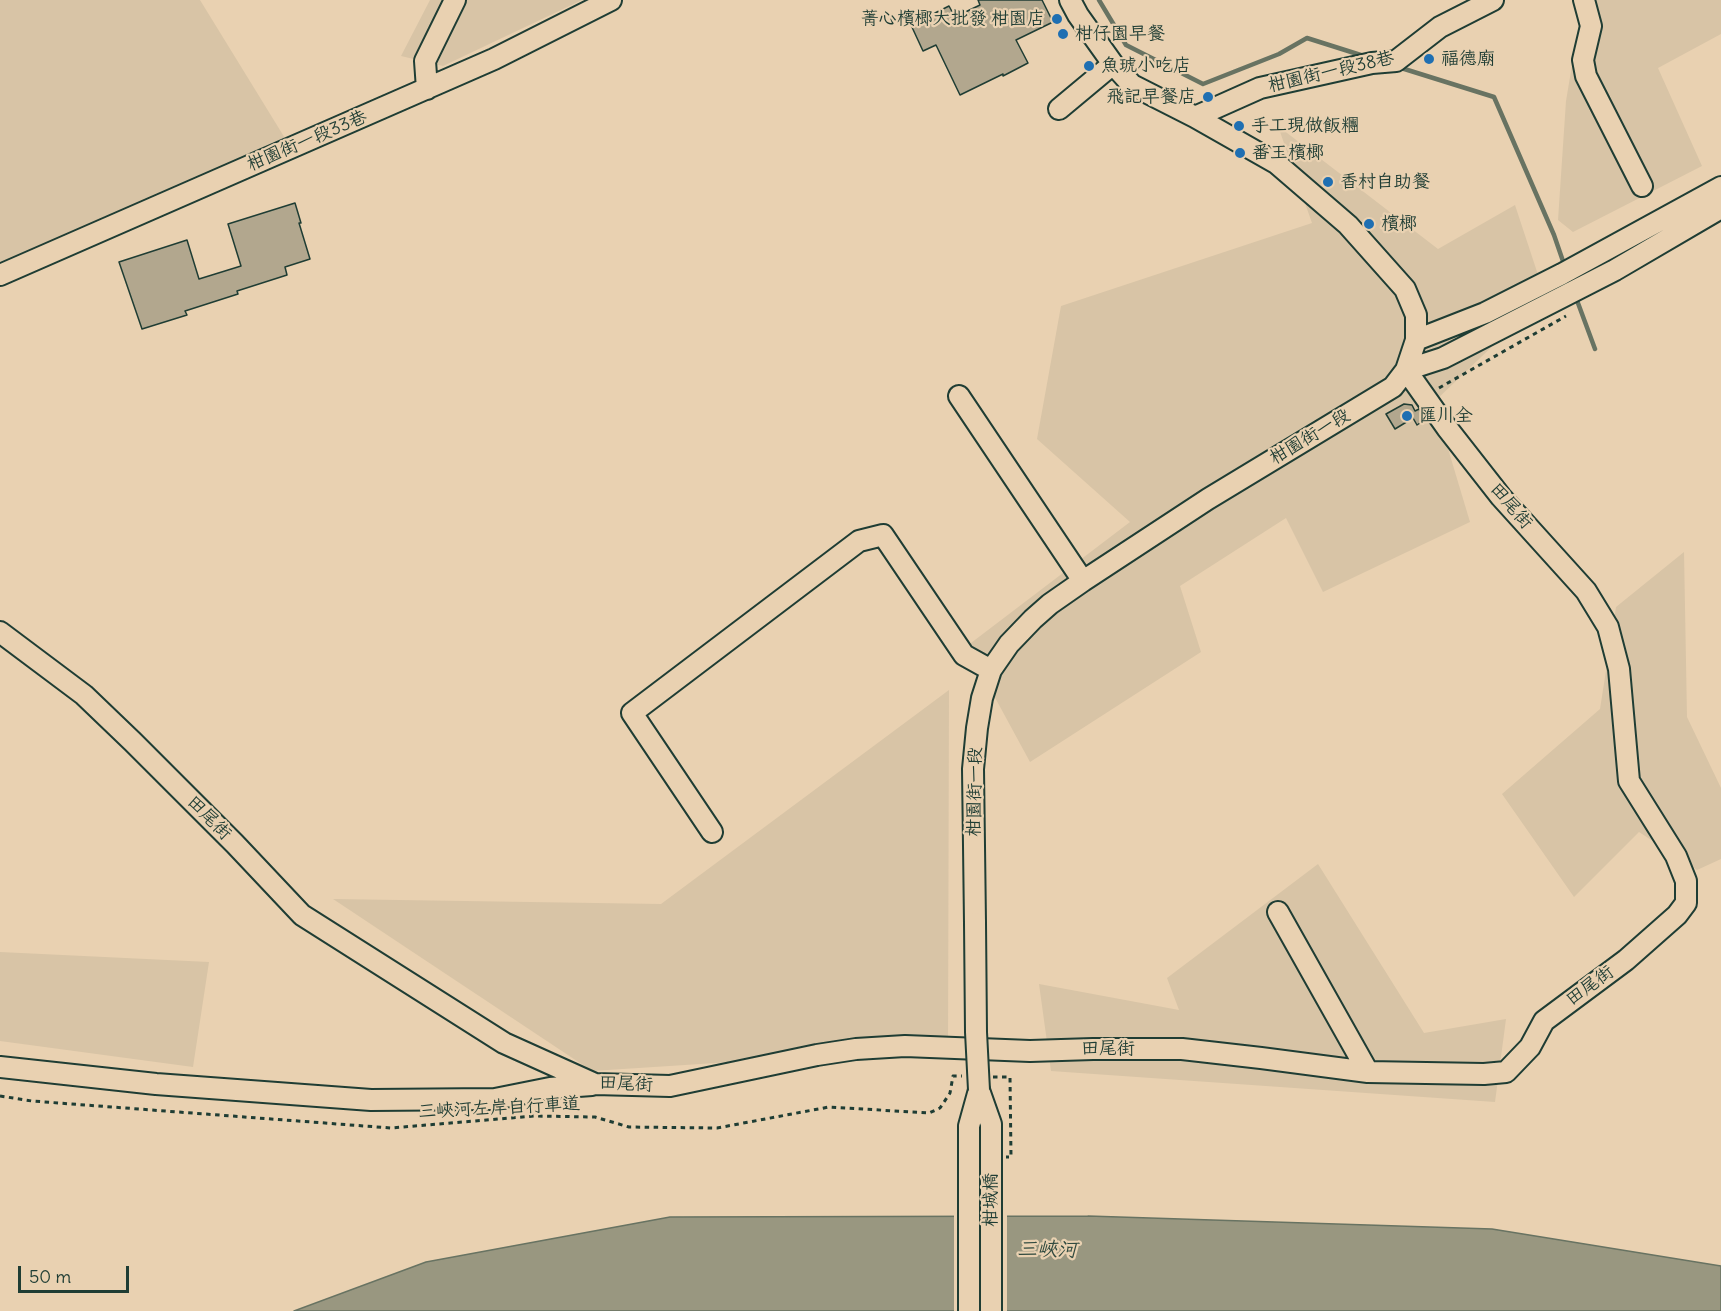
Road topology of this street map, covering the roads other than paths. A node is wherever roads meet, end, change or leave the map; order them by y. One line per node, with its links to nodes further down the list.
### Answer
1 (455, 0): 7 (street)
2 (611, 0): 7 (street, 柑園街一段33巷)
3 (1070, 0): 6 (street, 柑園街一段)
4 (1493, 0): 9 (street, 柑園街一段38巷)
5 (1584, 0): 10 (street)
6 (1113, 64): 8 (street); 9 (street, 柑園街一段)
7 (427, 89): 13 (street, 柑園街一段33巷)
8 (1059, 109)
9 (1195, 117): 14 (street, 柑園街一段)
10 (1642, 186)
11 (1721, 186): 14 (street)
12 (1721, 208): 15 (street)
13 (0, 275)
14 (1416, 340): 15 (street, 柑園街一段)
15 (1406, 370): 17 (street, 柑園街一段); 24 (street, 田尾街)
16 (959, 396): 17 (street)
17 (1083, 581): 19 (street, 柑園街一段)
18 (0, 632): 25 (street, 田尾街)
19 (991, 670): 20 (street); 22 (street, 柑園街一段)
20 (712, 832)
21 (1278, 912): 24 (street)
22 (975, 923): 26 (street, 柑城橋, bridge)
23 (0, 1067): 25 (street)
24 (1368, 1072): 25 (street, 田尾街)
25 (595, 1084)
26 (983, 1084): 27 (street, 柑城橋); 28 (street, 柑城橋)
27 (969, 1311)
28 (991, 1311)

